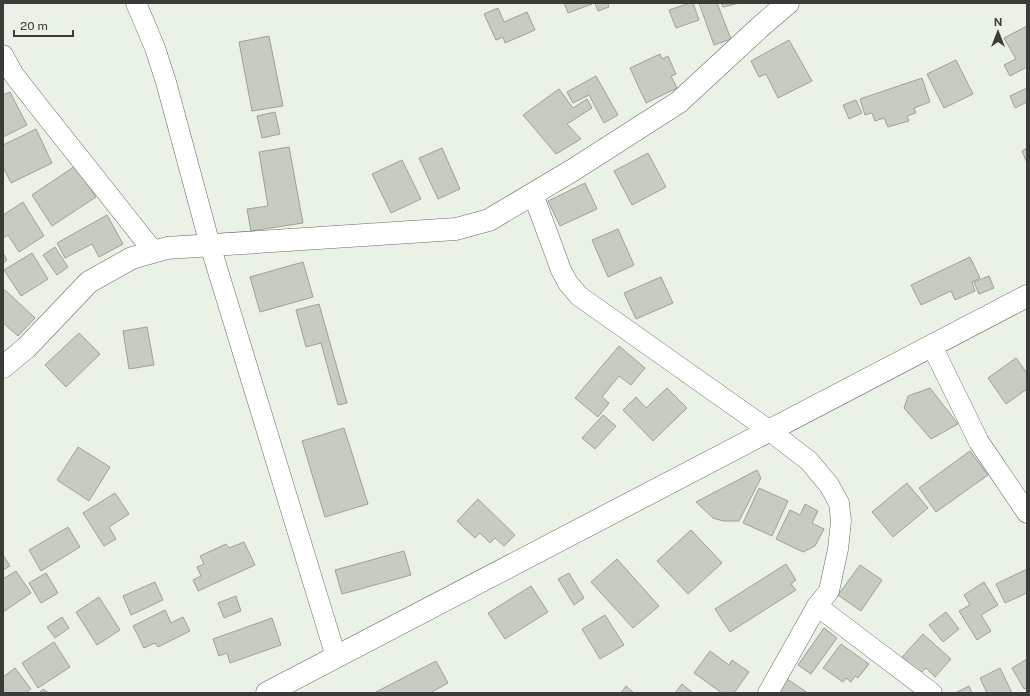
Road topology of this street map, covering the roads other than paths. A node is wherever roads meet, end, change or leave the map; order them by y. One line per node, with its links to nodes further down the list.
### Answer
1 (136, 3): 5 (street)
2 (788, 3): 4 (street)
3 (3, 55): 6 (street)
4 (533, 194): 5 (street); 10 (street)
5 (210, 246): 6 (street); 13 (street)
6 (154, 252): 9 (street)
7 (1027, 296): 8 (street)
8 (932, 346): 10 (street); 11 (street)
9 (3, 367)
10 (770, 431): 12 (street); 13 (street)
11 (1027, 512)
12 (817, 606): 15 (street); 16 (street)
13 (336, 657): 14 (street)
14 (268, 693)
15 (768, 693)
16 (932, 693)

